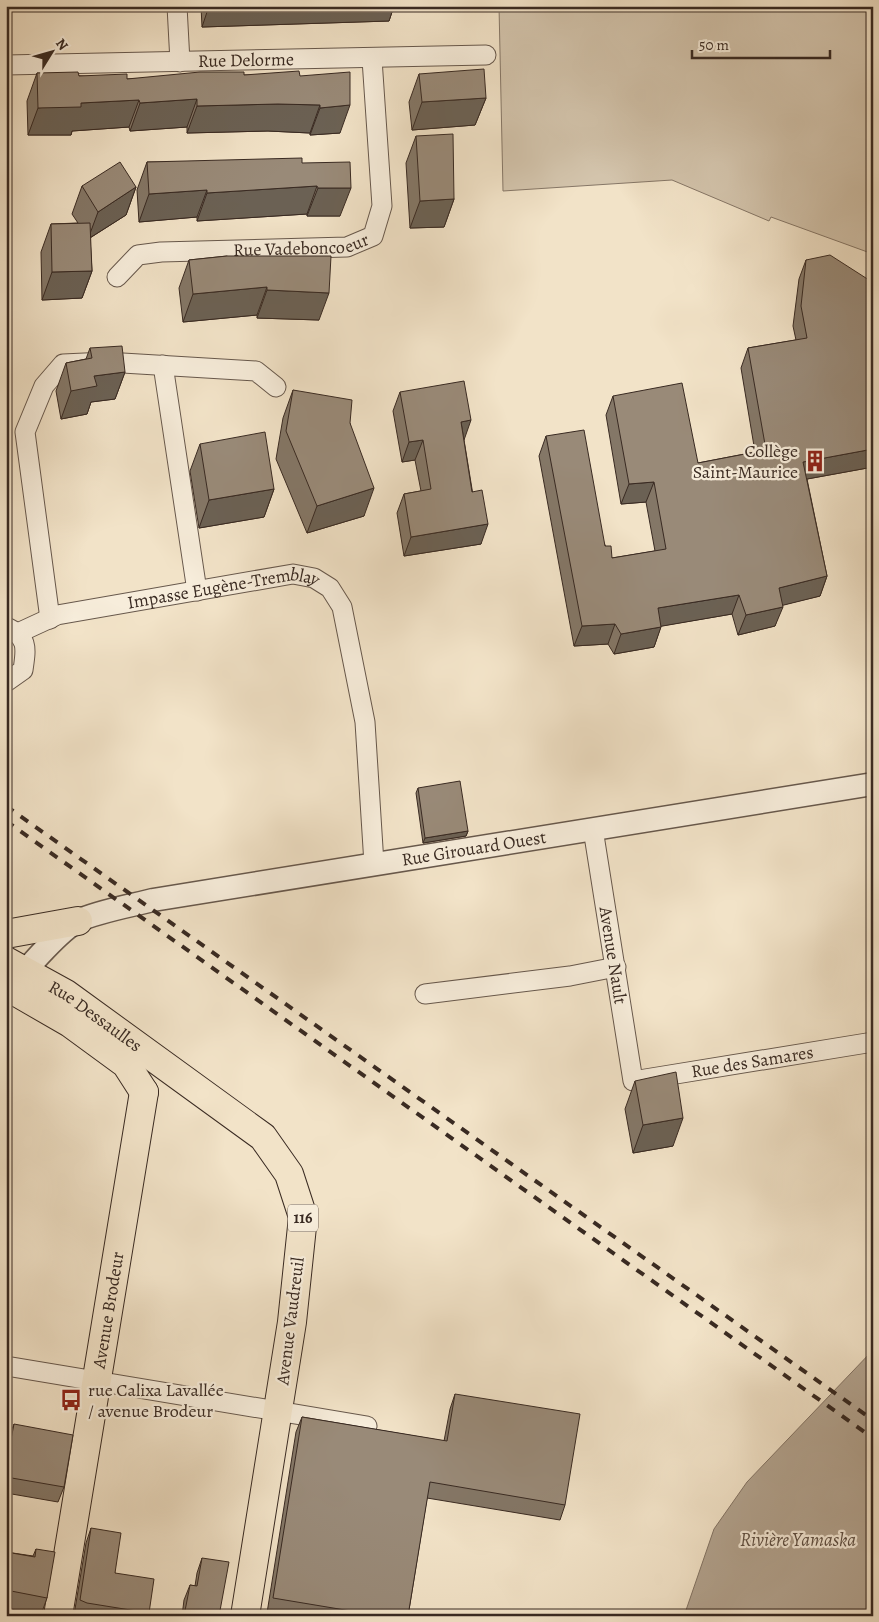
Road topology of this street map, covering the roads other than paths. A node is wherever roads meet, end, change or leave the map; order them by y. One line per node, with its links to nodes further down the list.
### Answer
1 (177, 6): 4 (street)
2 (486, 55): 3 (street, Rue Delorme)
3 (372, 59): 4 (street, Rue Delorme); 6 (street, Rue Vadeboncoeur)
4 (180, 62): 5 (street, Rue Delorme)
5 (6, 65)
6 (117, 277)
7 (163, 365): 8 (street); 9 (street); 10 (street)
8 (276, 387)
9 (197, 591): 10 (street, Impasse Eugène-Tremblay); 15 (street, Impasse Eugène-Tremblay)
10 (50, 619): 11 (street, Impasse Eugène-Tremblay)
11 (12, 630): 12 (street, Impasse Eugène-Tremblay)
12 (6, 682)
13 (873, 784): 14 (street, Rue Girouard Ouest)
14 (593, 829): 15 (street, Rue Girouard Ouest); 18 (street, Avenue Nault)
15 (374, 864): 16 (street, Rue Girouard Ouest)
16 (78, 921): 17 (main road); 19 (street)
17 (6, 934)
18 (616, 967): 20 (street); 23 (street, Avenue Nault)
19 (11, 981): 22 (main road, Rue Dessaulles / 116); 24 (main road, Rue Dessaulles)
20 (425, 994)
21 (873, 1042): 23 (street, Rue des Samares)
22 (180, 1077): 24 (main road); 27 (main road, Avenue Vaudreuil / 116)
23 (633, 1081)
24 (144, 1092): 26 (main road, Avenue Brodeur)
25 (6, 1366): 26 (street)
26 (97, 1381): 27 (street); 29 (main road, Avenue Brodeur)
27 (278, 1411): 28 (street); 30 (main road, Avenue Vaudreuil / 116)
28 (368, 1426)
29 (58, 1616)
30 (245, 1616)

